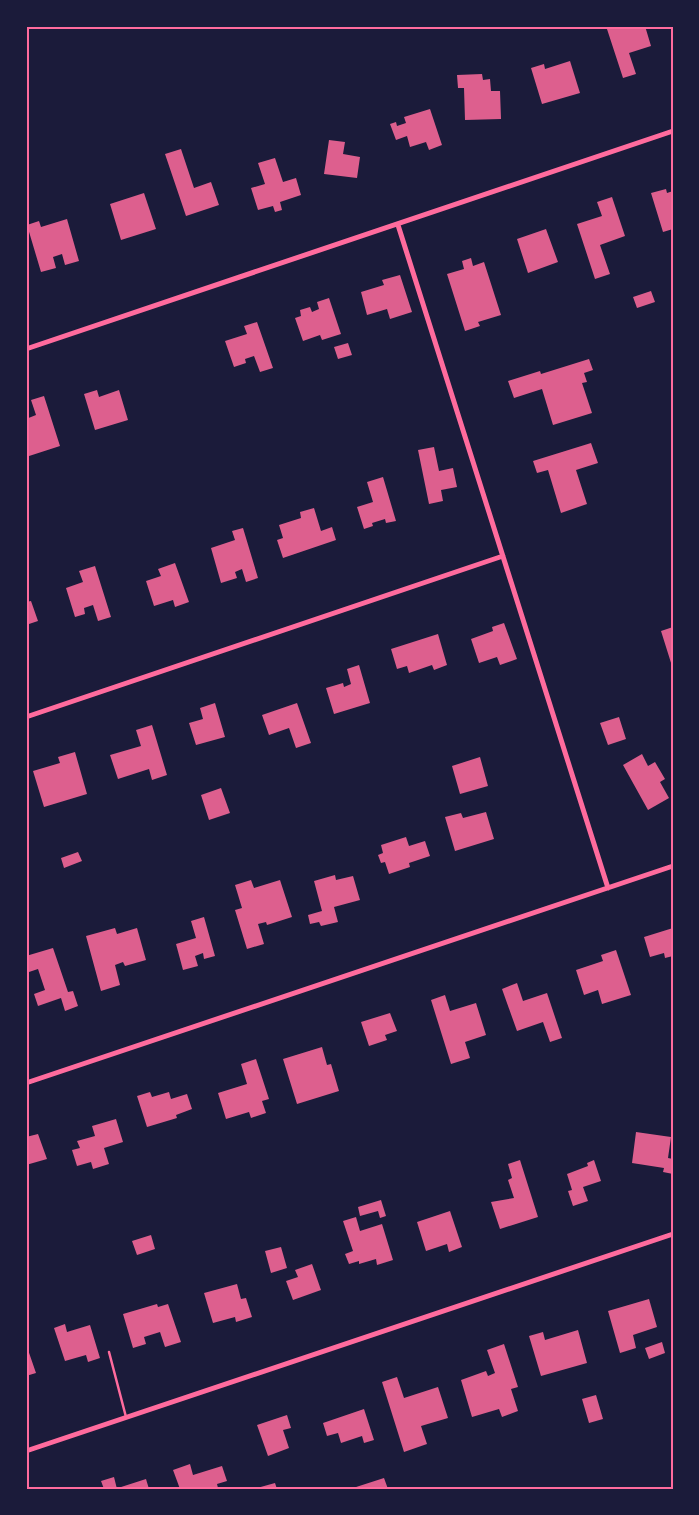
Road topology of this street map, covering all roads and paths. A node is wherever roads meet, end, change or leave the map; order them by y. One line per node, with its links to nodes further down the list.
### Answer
1 (673, 131): 2 (street)
2 (398, 225): 3 (street); 4 (street)
3 (26, 349)
4 (503, 556): 5 (street); 7 (street)
5 (26, 717)
6 (673, 866): 7 (street)
7 (608, 888): 8 (street)
8 (26, 1083)
9 (673, 1234): 11 (street)
10 (109, 1352): 11 (lane)
11 (126, 1417): 12 (street)
12 (26, 1451)

